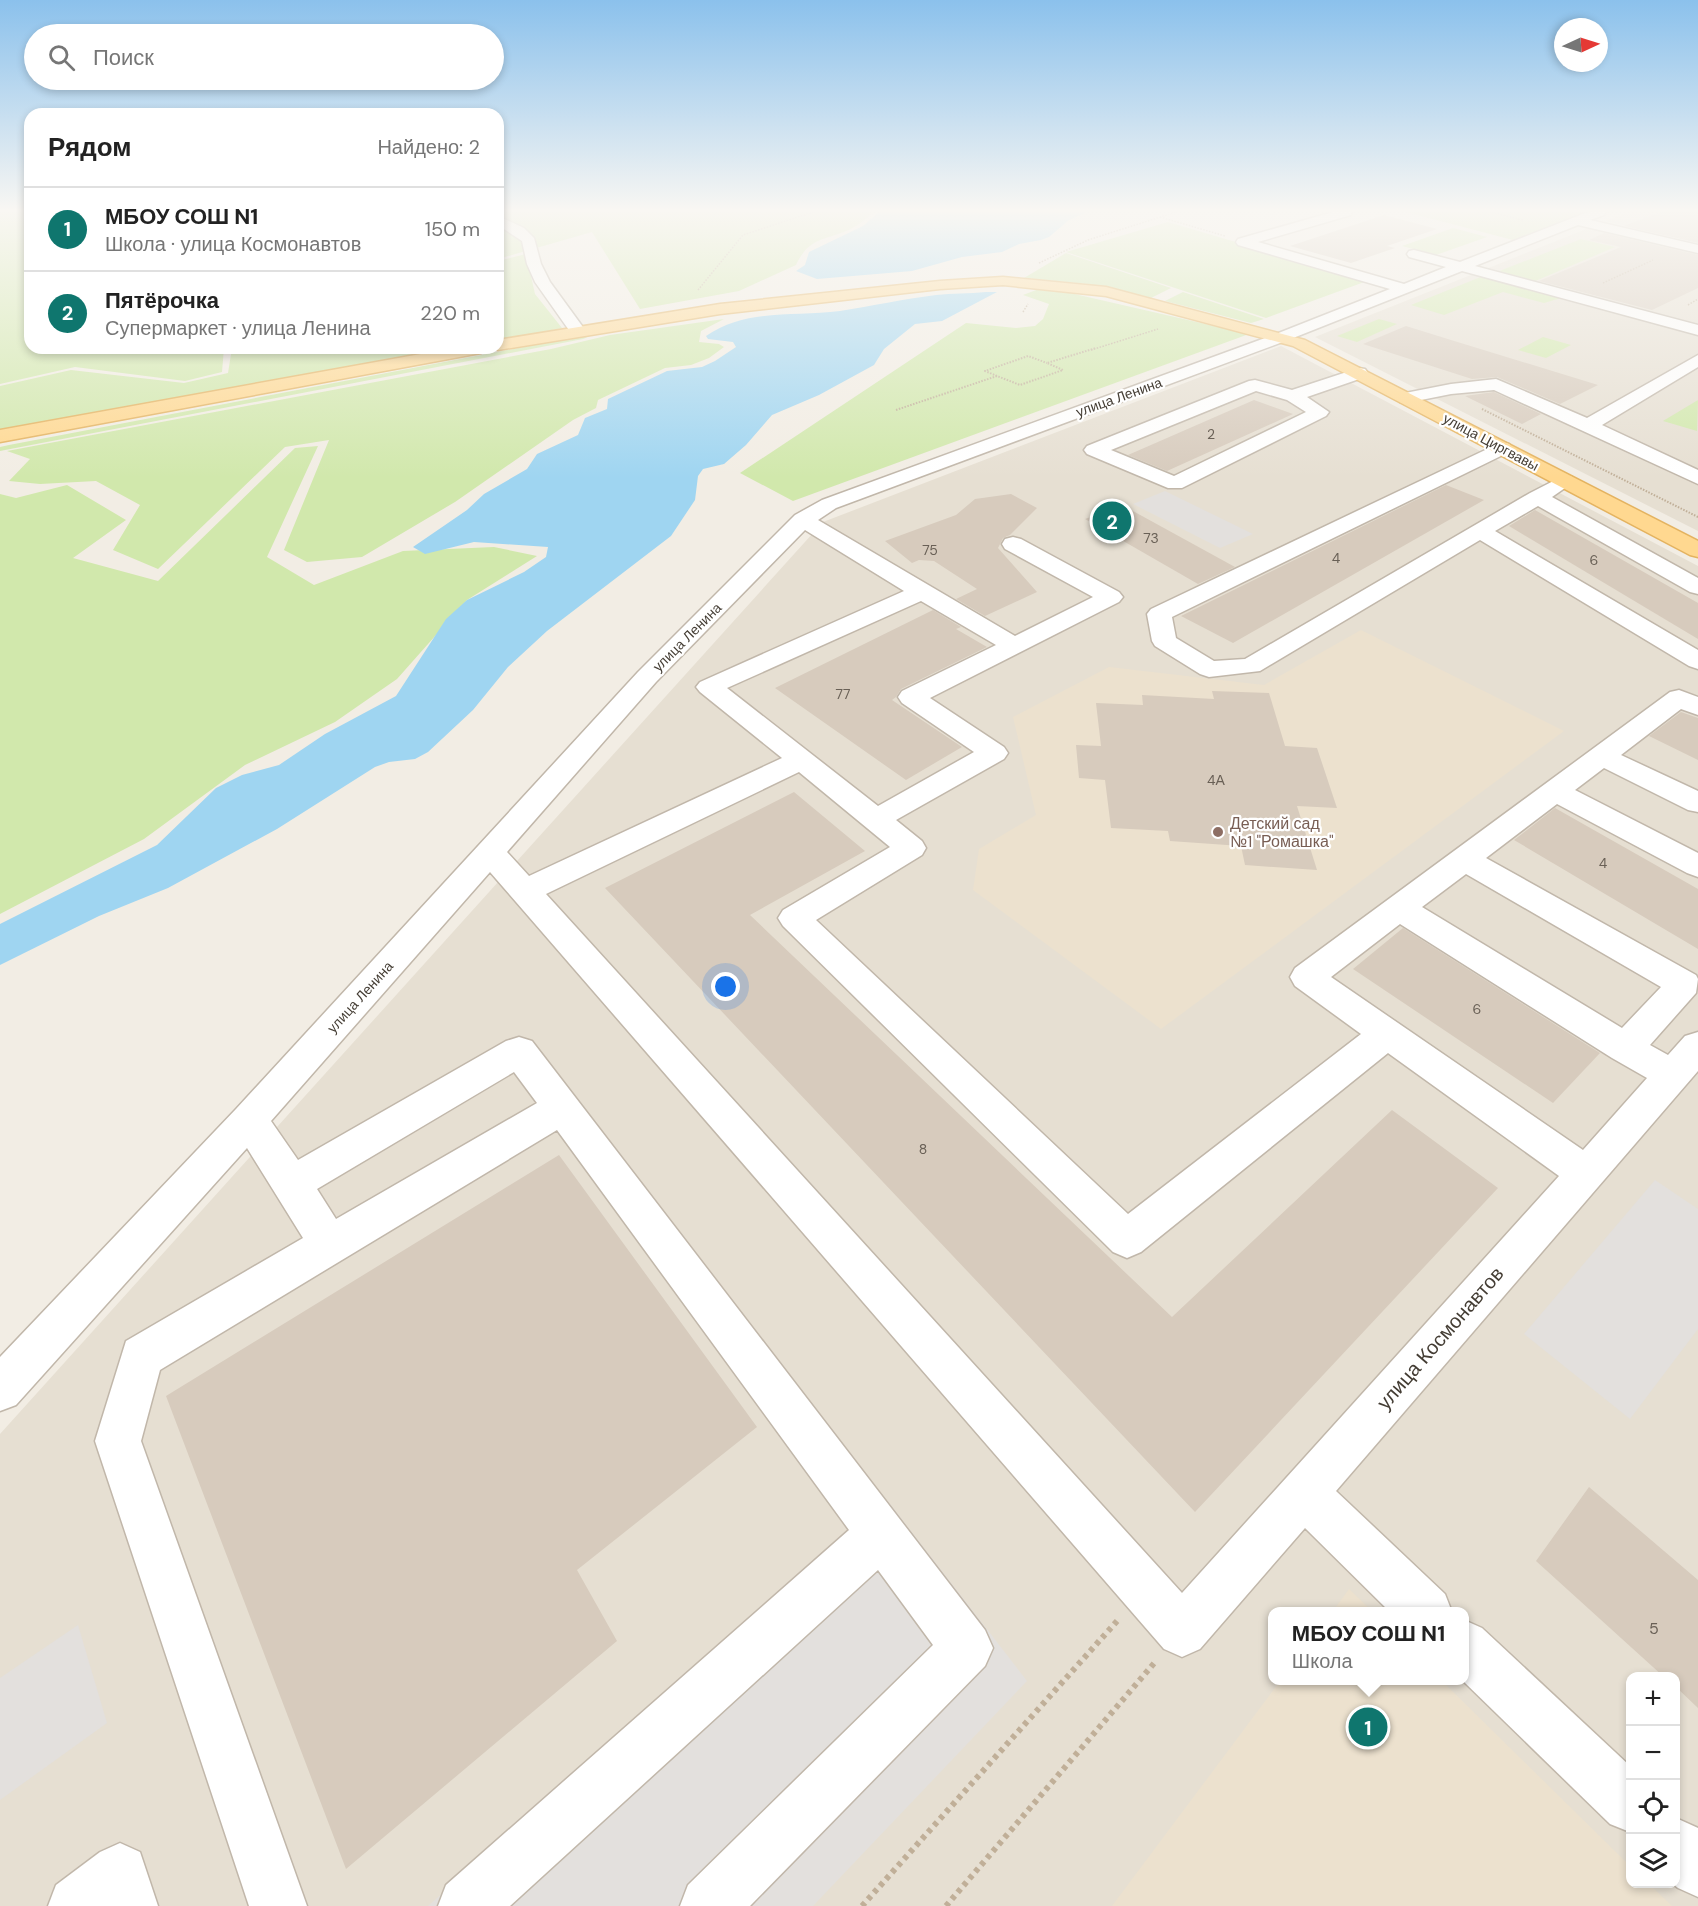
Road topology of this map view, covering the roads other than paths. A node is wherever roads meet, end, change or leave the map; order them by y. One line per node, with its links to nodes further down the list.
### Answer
1 (553, 301): 6 (street)
2 (794, 301): 6 (main road, улица Циргвавы)
3 (1140, 301): 8 (main road, улица Циргвавы)
4 (1370, 301): 8 (street, улица Ленина)
5 (1587, 301): 7 (street)
6 (577, 330): 9 (main road, улица Циргвавы)
7 (1698, 330)
8 (1282, 337): 12 (main road, улица Циргвавы); 21 (street, улица Ленина)
9 (504, 344)
10 (448, 354): 16 (main road)
11 (1698, 360): 15 (street)
12 (1359, 373): 13 (street); 14 (main road, улица Циргвавы)
13 (1293, 396): 13 (street)
14 (1406, 398): 15 (street); 17 (main road, улица Циргвавы)
15 (1588, 424): 18 (street)
16 (0, 436)
17 (1502, 448): 19 (main road, улица Циргвавы); 22 (street)
18 (1698, 478)
19 (1565, 480): 20 (street); 24 (main road, улица Циргвавы)
20 (1537, 497): 22 (street); 25 (street)
21 (803, 520): 26 (street); 35 (street, улица Ленина)
22 (1480, 531): 28 (street)
23 (1013, 544): 27 (street)
24 (1698, 550)
25 (1698, 587)
26 (922, 592): 27 (street); 31 (street)
27 (1014, 646): 34 (street)
28 (1698, 661)
29 (1698, 707): 30 (street)
30 (1602, 756): 32 (street); 33 (street)
31 (802, 759): 34 (street); 38 (street)
32 (1554, 791): 36 (street); 37 (street)
33 (1698, 803)
34 (876, 819): 40 (street)
35 (490, 852): 38 (street); 44 (street, улица Ленина)
36 (1464, 859): 39 (street); 41 (street)
37 (1698, 866)
38 (525, 891): 49 (street, улица Космонавтов)
39 (1398, 908): 40 (street); 41 (street)
40 (1386, 1034): 45 (street)
41 (1625, 1048): 42 (street)
42 (1685, 1060): 45 (street, улица Космонавтов)
43 (561, 1108): 46 (street); 47 (street); 50 (street)
44 (249, 1120): 46 (street); 48 (street, улица Ленина)
45 (1585, 1173): 49 (street, улица Космонавтов)
46 (292, 1184): 47 (street)
47 (329, 1244): 58 (street)
48 (0, 1389)
49 (1303, 1493): 51 (street)
50 (881, 1534): 59 (street); 60 (street)
51 (1423, 1607)
52 (1469, 1652): 53 (street)
53 (1626, 1800)
54 (1680, 1851): 55 (street)
55 (1698, 1868)
56 (77, 1906): 57 (street)
57 (129, 1906)
58 (279, 1906)
59 (467, 1906)
60 (709, 1906)

